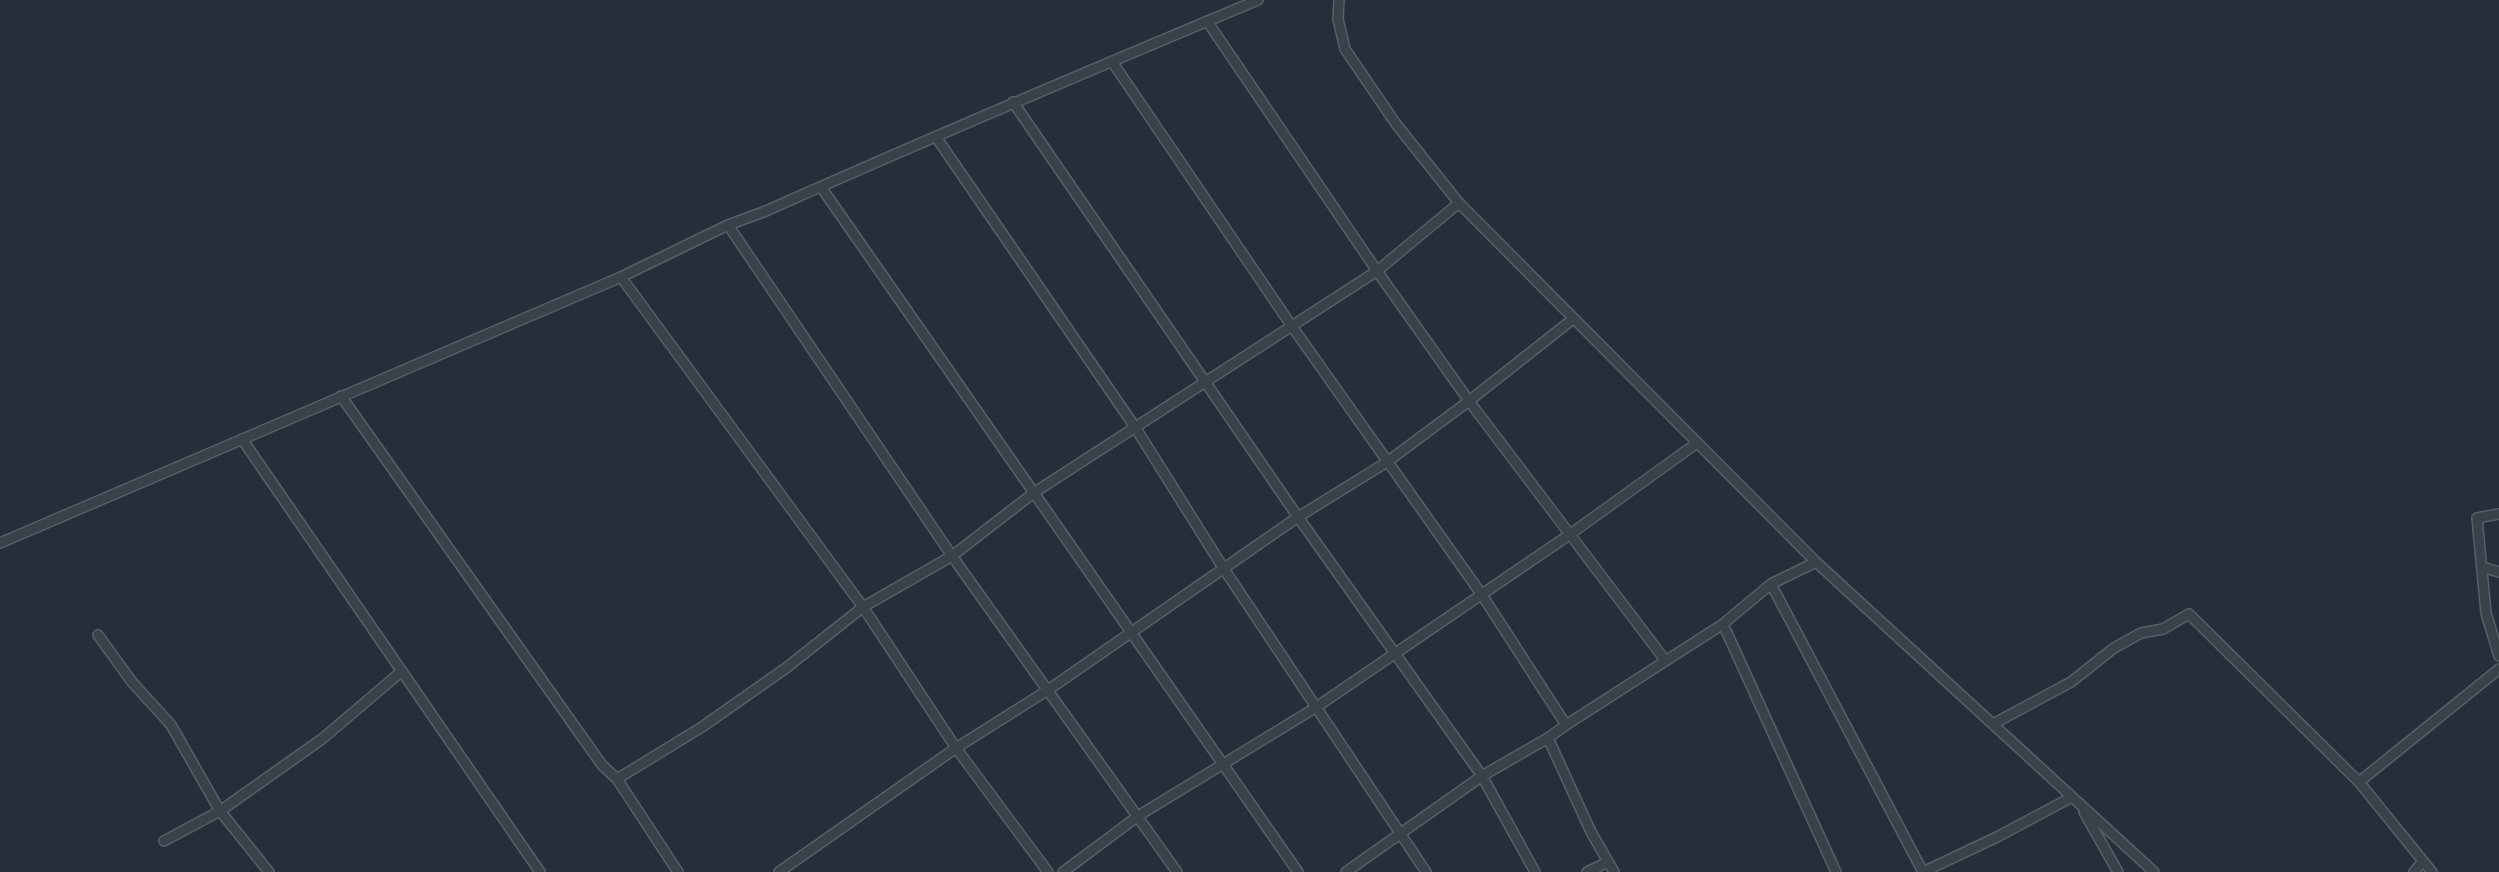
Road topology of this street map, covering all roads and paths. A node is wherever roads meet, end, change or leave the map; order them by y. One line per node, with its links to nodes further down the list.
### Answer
1 (1258, 0): 3 (street)
2 (1340, 0): 8 (street)
3 (1207, 21): 4 (street); 10 (street)
4 (1113, 63): 5 (street); 13 (street)
5 (1013, 102): 6 (street); 14 (street)
6 (936, 137): 7 (street); 17 (street)
7 (821, 187): 9 (street); 21 (street)
8 (1459, 203): 10 (street); 12 (street)
9 (728, 225): 11 (street); 26 (street)
10 (1377, 271): 13 (street); 16 (street)
11 (621, 277): 15 (street); 33 (street)
12 (1573, 319): 16 (street); 19 (street)
13 (1291, 325): 14 (street); 20 (street)
14 (1207, 382): 17 (street); 23 (street)
15 (340, 396): 18 (street); 50 (street)
16 (1469, 401): 20 (street); 24 (street)
17 (1135, 427): 21 (street); 29 (street)
18 (242, 439): 25 (street); 41 (street)
19 (1697, 443): 24 (street); 27 (street)
20 (1387, 462): 23 (street); 32 (street)
21 (1035, 492): 26 (street); 35 (street)
22 (2499, 514): 28 (street)
23 (1298, 517): 29 (street); 37 (street)
24 (1569, 536): 32 (street); 39 (street)
25 (0, 543)
26 (951, 556): 33 (street); 42 (street)
27 (1816, 562): 31 (street); 45 (street)
28 (2482, 567): 30 (street); 38 (street)
29 (1224, 568): 35 (street); 43 (street)
30 (2499, 572)
31 (1771, 584): 34 (street); 74 (street)
32 (1482, 595): 37 (street); 44 (street)
33 (863, 607): 47 (street); 50 (street)
34 (1723, 624): 39 (street); 73 (street)
35 (1132, 630): 42 (street); 48 (street)
36 (98, 635): 54 (street)
37 (1395, 654): 43 (street); 49 (street)
38 (2499, 656)
39 (1665, 660): 44 (street)
40 (2499, 669): 51 (street)
41 (402, 671): 54 (street); 61 (street)
42 (1048, 690): 47 (street); 55 (street)
43 (1315, 708): 48 (street); 56 (street)
44 (1566, 724): 46 (street)
45 (1993, 724): 51 (street); 52 (street)
46 (1548, 738): 49 (street); 59 (street)
47 (956, 748): 63 (street); 64 (street)
48 (1223, 762): 55 (street); 67 (street)
49 (1482, 777): 56 (street); 70 (street)
50 (617, 779): 62 (street)
51 (2360, 782): 58 (street)
52 (2072, 797): 53 (street); 74 (street)
53 (2080, 804): 75 (street); 76 (street)
54 (220, 811): 57 (street); 60 (street)
55 (1138, 816): 65 (street); 66 (street)
56 (1402, 834): 68 (street); 69 (street)
57 (164, 841)
58 (2423, 861): 77 (street); 78 (street)
59 (1608, 862): 71 (street); 72 (street)
60 (268, 872)
61 (540, 872)
62 (678, 872)
63 (779, 872)
64 (1048, 872)
65 (1063, 872)
66 (1177, 872)
67 (1298, 872)
68 (1346, 872)
69 (1426, 872)
70 (1535, 872)
71 (1587, 872)
72 (1614, 872)
73 (1836, 872)
74 (1923, 872)
75 (2118, 872)
76 (2154, 872)
77 (2414, 872)
78 (2432, 872)

